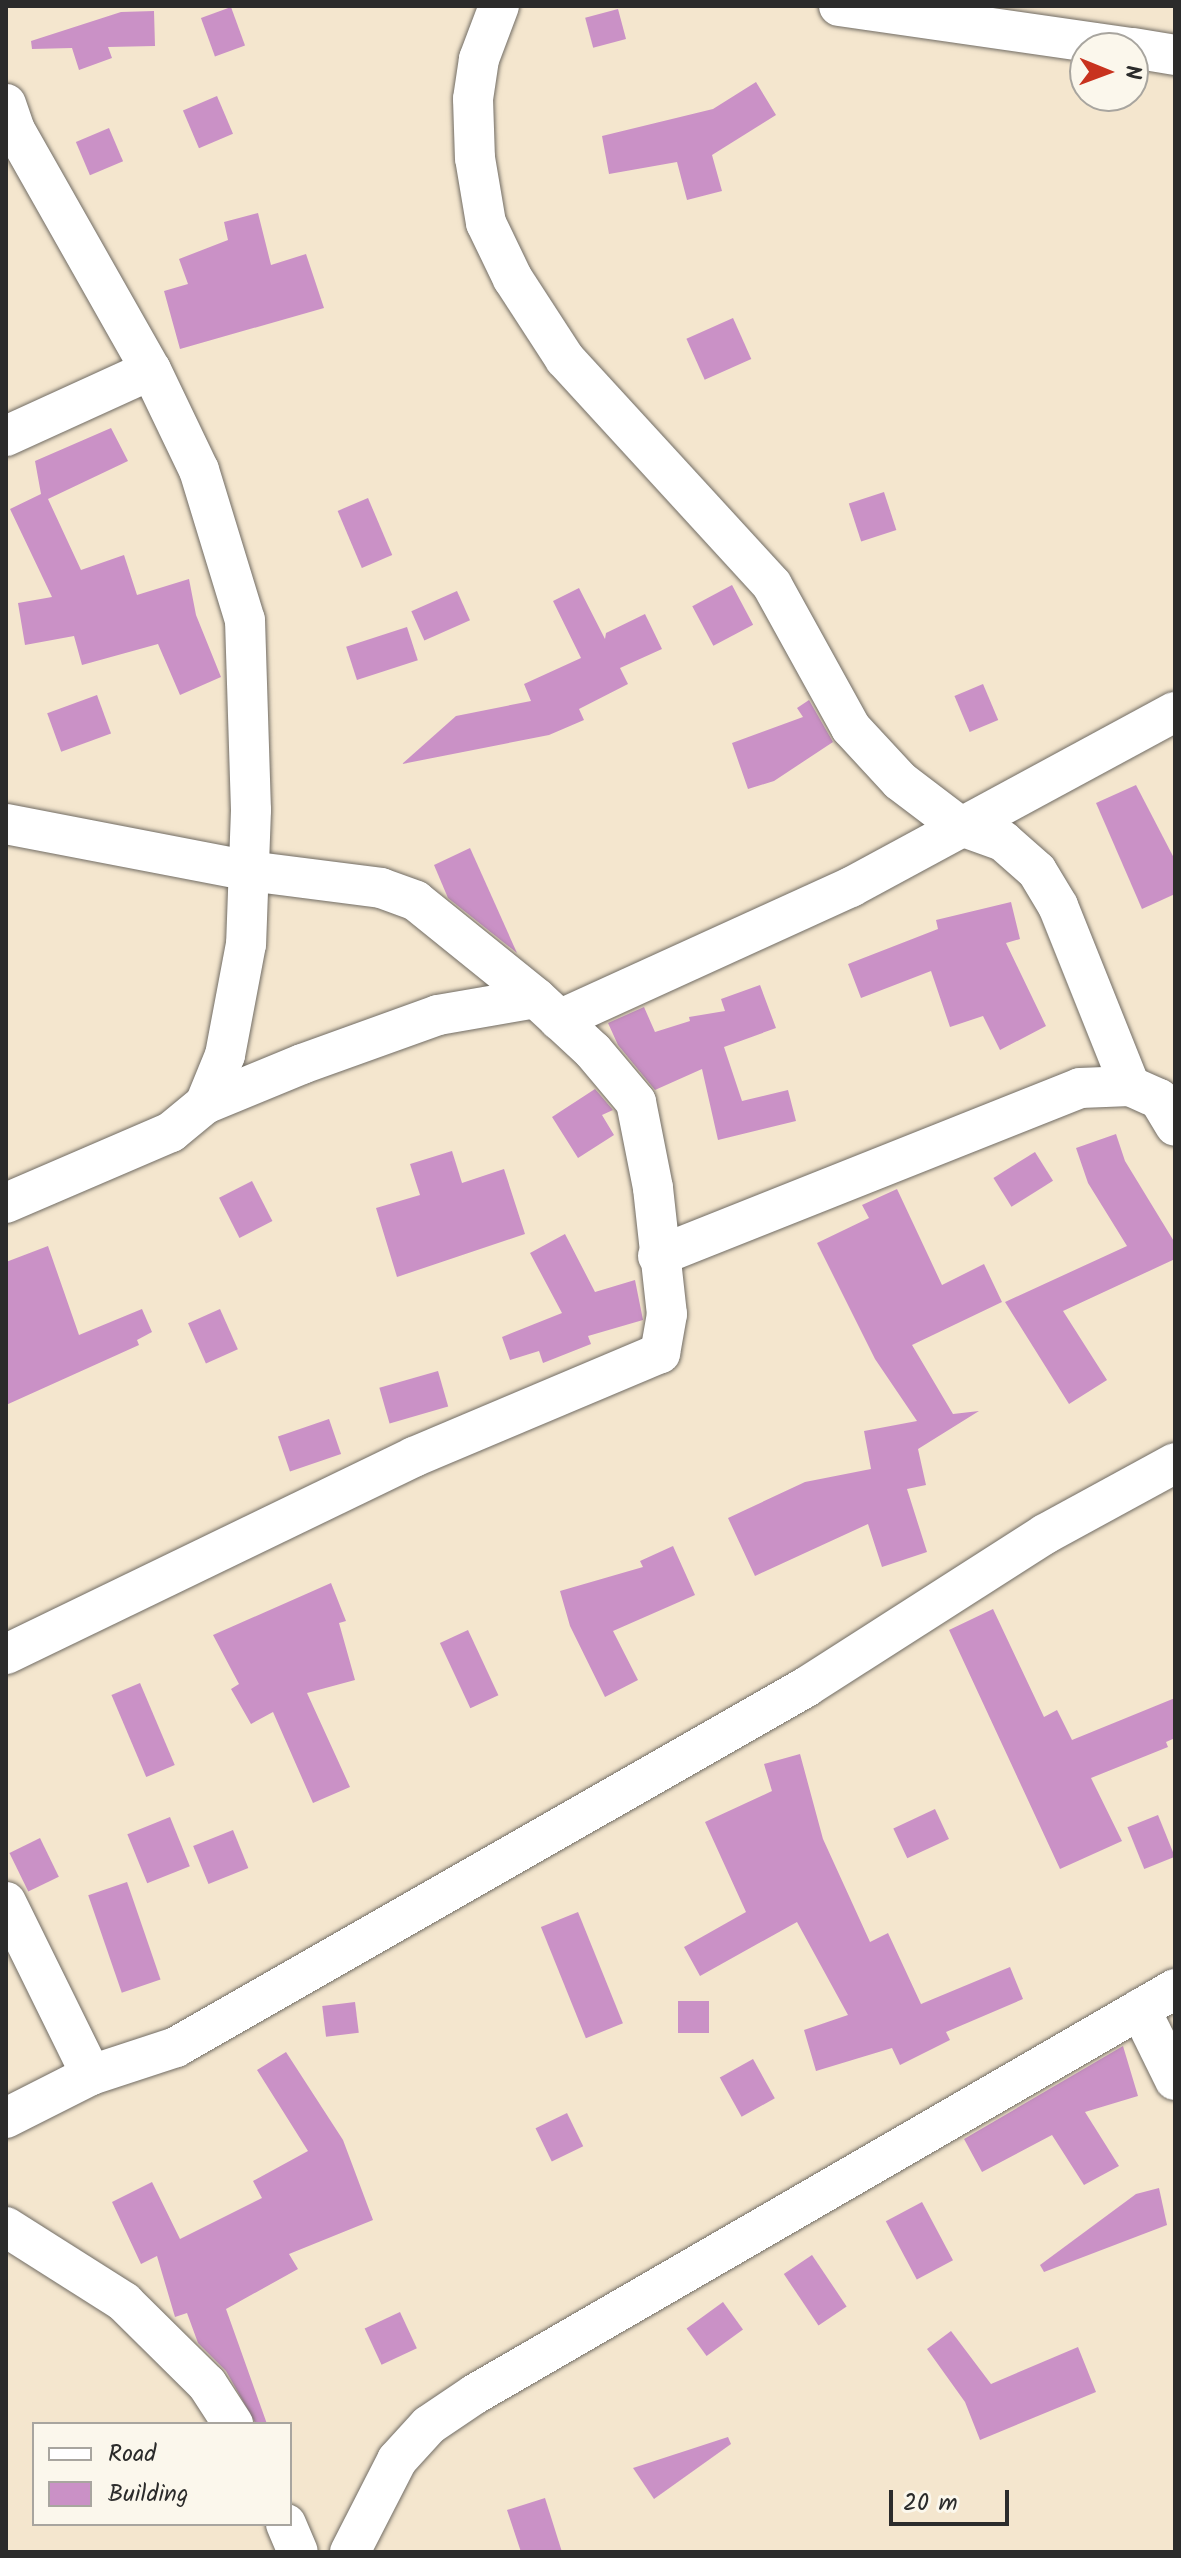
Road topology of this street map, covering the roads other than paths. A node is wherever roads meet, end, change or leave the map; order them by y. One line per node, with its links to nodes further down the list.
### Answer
1 (499, 6): 11 (street)
2 (839, 6): 3 (street)
3 (1069, 39)
4 (1149, 51): 5 (street)
5 (1175, 55)
6 (6, 104): 7 (street)
7 (151, 370): 8 (street); 12 (street)
8 (6, 436)
9 (1175, 712): 11 (street)
10 (6, 824): 12 (street)
11 (958, 825): 13 (street); 14 (street)
12 (249, 871): 13 (street); 15 (street)
13 (548, 1009): 15 (street); 18 (street)
14 (1130, 1086): 16 (street); 18 (street)
15 (205, 1104): 17 (street)
16 (1175, 1126)
17 (6, 1203)
18 (658, 1256): 20 (street)
19 (1175, 1463): 24 (street)
20 (6, 1654)
21 (6, 1902): 24 (street)
22 (1175, 1989): 23 (street)
23 (1140, 2009): 25 (street); 31 (street)
24 (91, 2075): 26 (street)
25 (1175, 2080)
26 (6, 2118)
27 (6, 2227): 28 (street)
28 (232, 2422)
29 (287, 2526): 30 (street)
30 (298, 2552)
31 (350, 2552)

